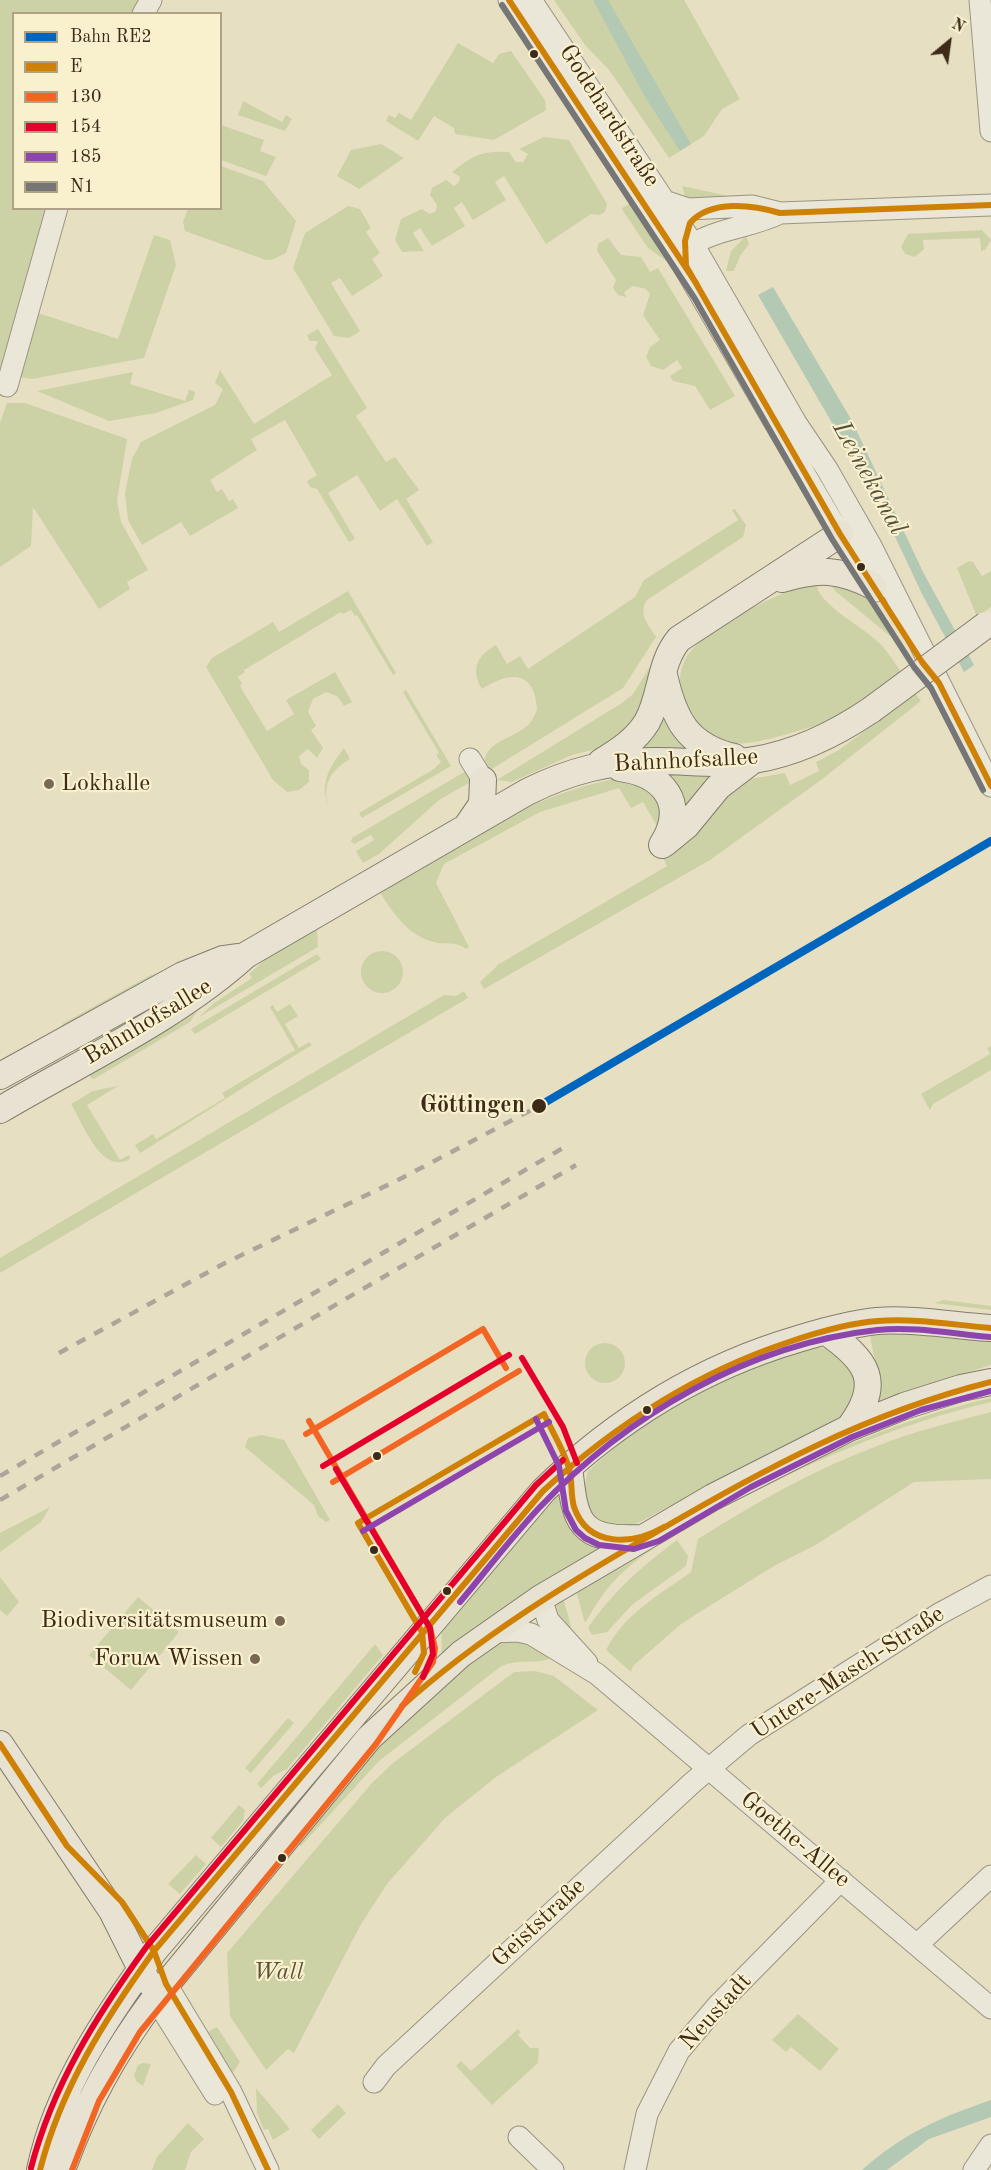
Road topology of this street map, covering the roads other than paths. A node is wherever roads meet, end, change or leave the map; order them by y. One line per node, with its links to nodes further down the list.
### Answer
1 (509, 0): 10 (street, Godehardstraße)
2 (531, 0): 5 (street, Godehardstraße)
3 (980, 0): 4 (street)
4 (991, 131)
5 (664, 201): 7 (street); 11 (street, Godehardstraße)
6 (991, 205): 9 (street)
7 (708, 208): 9 (street); 11 (street)
8 (56, 210): 13 (street)
9 (780, 213): 11 (street)
10 (662, 229): 11 (street); 12 (street, Godehardstraße)
11 (687, 239): 12 (street, Godehardstraße); 14 (street, Godehardstraße)
12 (686, 266): 14 (street, Godehardstraße)
13 (7, 386)
14 (849, 528): 15 (main road); 16 (street, Godehardstraße); 19 (street, Godehardstraße)
15 (762, 585): 16 (main road); 18 (main road)
16 (873, 586): 19 (street, Godehardstraße)
17 (989, 623): 20 (main road, Bahnhofsallee, bridge)
18 (663, 671): 20 (main road); 21 (main road)
19 (939, 683): 22 (street, Godehardstraße)
20 (752, 761): 21 (main road, Bahnhofsallee); 21 (main road)
21 (596, 765): 23 (main road, Bahnhofsallee)
22 (991, 786)
23 (527, 792): 24 (main road, Bahnhofsallee); 24 (main road)
24 (467, 826): 25 (main road, Bahnhofsallee)
25 (246, 955): 26 (main road, Bahnhofsallee); 28 (main road, Bahnhofsallee)
26 (33, 1059): 27 (main road, Bahnhofsallee); 28 (main road)
27 (0, 1076)
28 (45, 1083): 29 (main road, Bahnhofsallee)
29 (0, 1110)
30 (991, 1328): 31 (main road)
31 (825, 1331): 33 (main road); 34 (main road)
32 (991, 1382): 33 (main road)
33 (849, 1428): 35 (main road)
34 (569, 1466): 35 (main road); 45 (main road)
35 (645, 1538): 37 (main road)
36 (991, 1586): 41 (street, Untere-Masch-Straße)
37 (541, 1598): 38 (main road); 39 (street, Goethe-Allee)
38 (492, 1632): 39 (street, Goethe-Allee); 46 (main road)
39 (597, 1674): 41 (street, Goethe-Allee)
40 (0, 1744): 45 (main road)
41 (709, 1768): 43 (street, Goethe-Allee); 48 (street, Geiststraße)
42 (991, 1876): 44 (street)
43 (841, 1880): 44 (street, Goethe-Allee); 55 (street, Neustadt)
44 (918, 1944): 47 (street, Goethe-Allee)
45 (147, 1960): 46 (main road); 51 (main road)
46 (160, 1991): 52 (main road); 53 (street)
47 (991, 2008)
48 (374, 2082)
49 (519, 2137): 54 (street)
50 (991, 2145): 56 (street)
51 (40, 2170)
52 (63, 2170)
53 (266, 2170)
54 (553, 2170)
55 (635, 2170)
56 (974, 2170)

